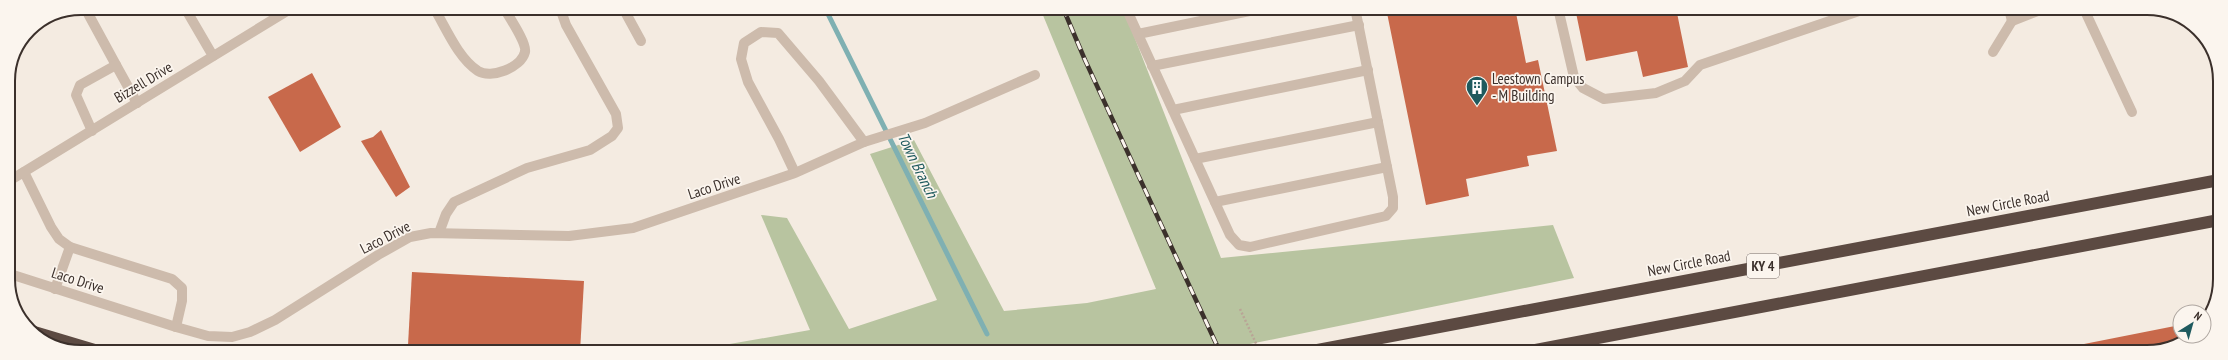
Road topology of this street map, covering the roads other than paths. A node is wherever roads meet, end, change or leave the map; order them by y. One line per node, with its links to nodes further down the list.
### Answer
1 (89, 15): 22 (street)
2 (189, 15): 21 (street)
3 (280, 15): 21 (street, Bizzell Drive)
4 (438, 15): 5 (street)
5 (508, 15)
6 (562, 15): 40 (street)
7 (627, 15): 19 (street)
8 (1129, 15): 18 (street)
9 (1230, 15): 18 (street)
10 (1357, 15): 17 (street)
11 (1560, 15): 12 (street)
12 (1845, 15)
13 (2010, 15): 16 (street)
14 (2028, 15): 16 (street)
15 (2087, 15): 28 (street)
16 (2012, 21): 20 (street)
17 (1359, 25): 23 (street); 24 (street)
18 (1138, 34): 23 (street)
19 (641, 41)
20 (1993, 52)
21 (213, 56): 26 (street, Bizzell Drive)
22 (116, 65): 26 (street); 30 (street)
23 (1152, 66): 27 (street)
24 (1368, 70): 27 (street); 29 (street)
25 (1035, 75): 31 (street, Laco Drive)
26 (137, 103): 30 (street, Bizzell Drive)
27 (1173, 110): 32 (street)
28 (2132, 112)
29 (1378, 122): 32 (street); 33 (street)
30 (92, 131): 34 (street, Bizzell Drive)
31 (864, 142): 35 (street, Laco Drive); 35 (street)
32 (1195, 159): 38 (street)
33 (1387, 167): 38 (street); 38 (street)
34 (24, 172): 36 (street, Bizzell Drive); 41 (street)
35 (795, 173): 40 (street, Laco Drive)
36 (15, 177)
37 (2213, 181): 47 (highway, New Circle Road / KY 4)
38 (1215, 202)
39 (2213, 221): 48 (highway)
40 (438, 233): 44 (street, Laco Drive)
41 (70, 247): 43 (street); 44 (street)
42 (15, 276): 43 (street, Laco Drive)
43 (55, 289): 44 (street, Laco Drive)
44 (176, 327)
45 (48, 336): 46 (highway)
46 (76, 344)
47 (1344, 345)
48 (1561, 345)

